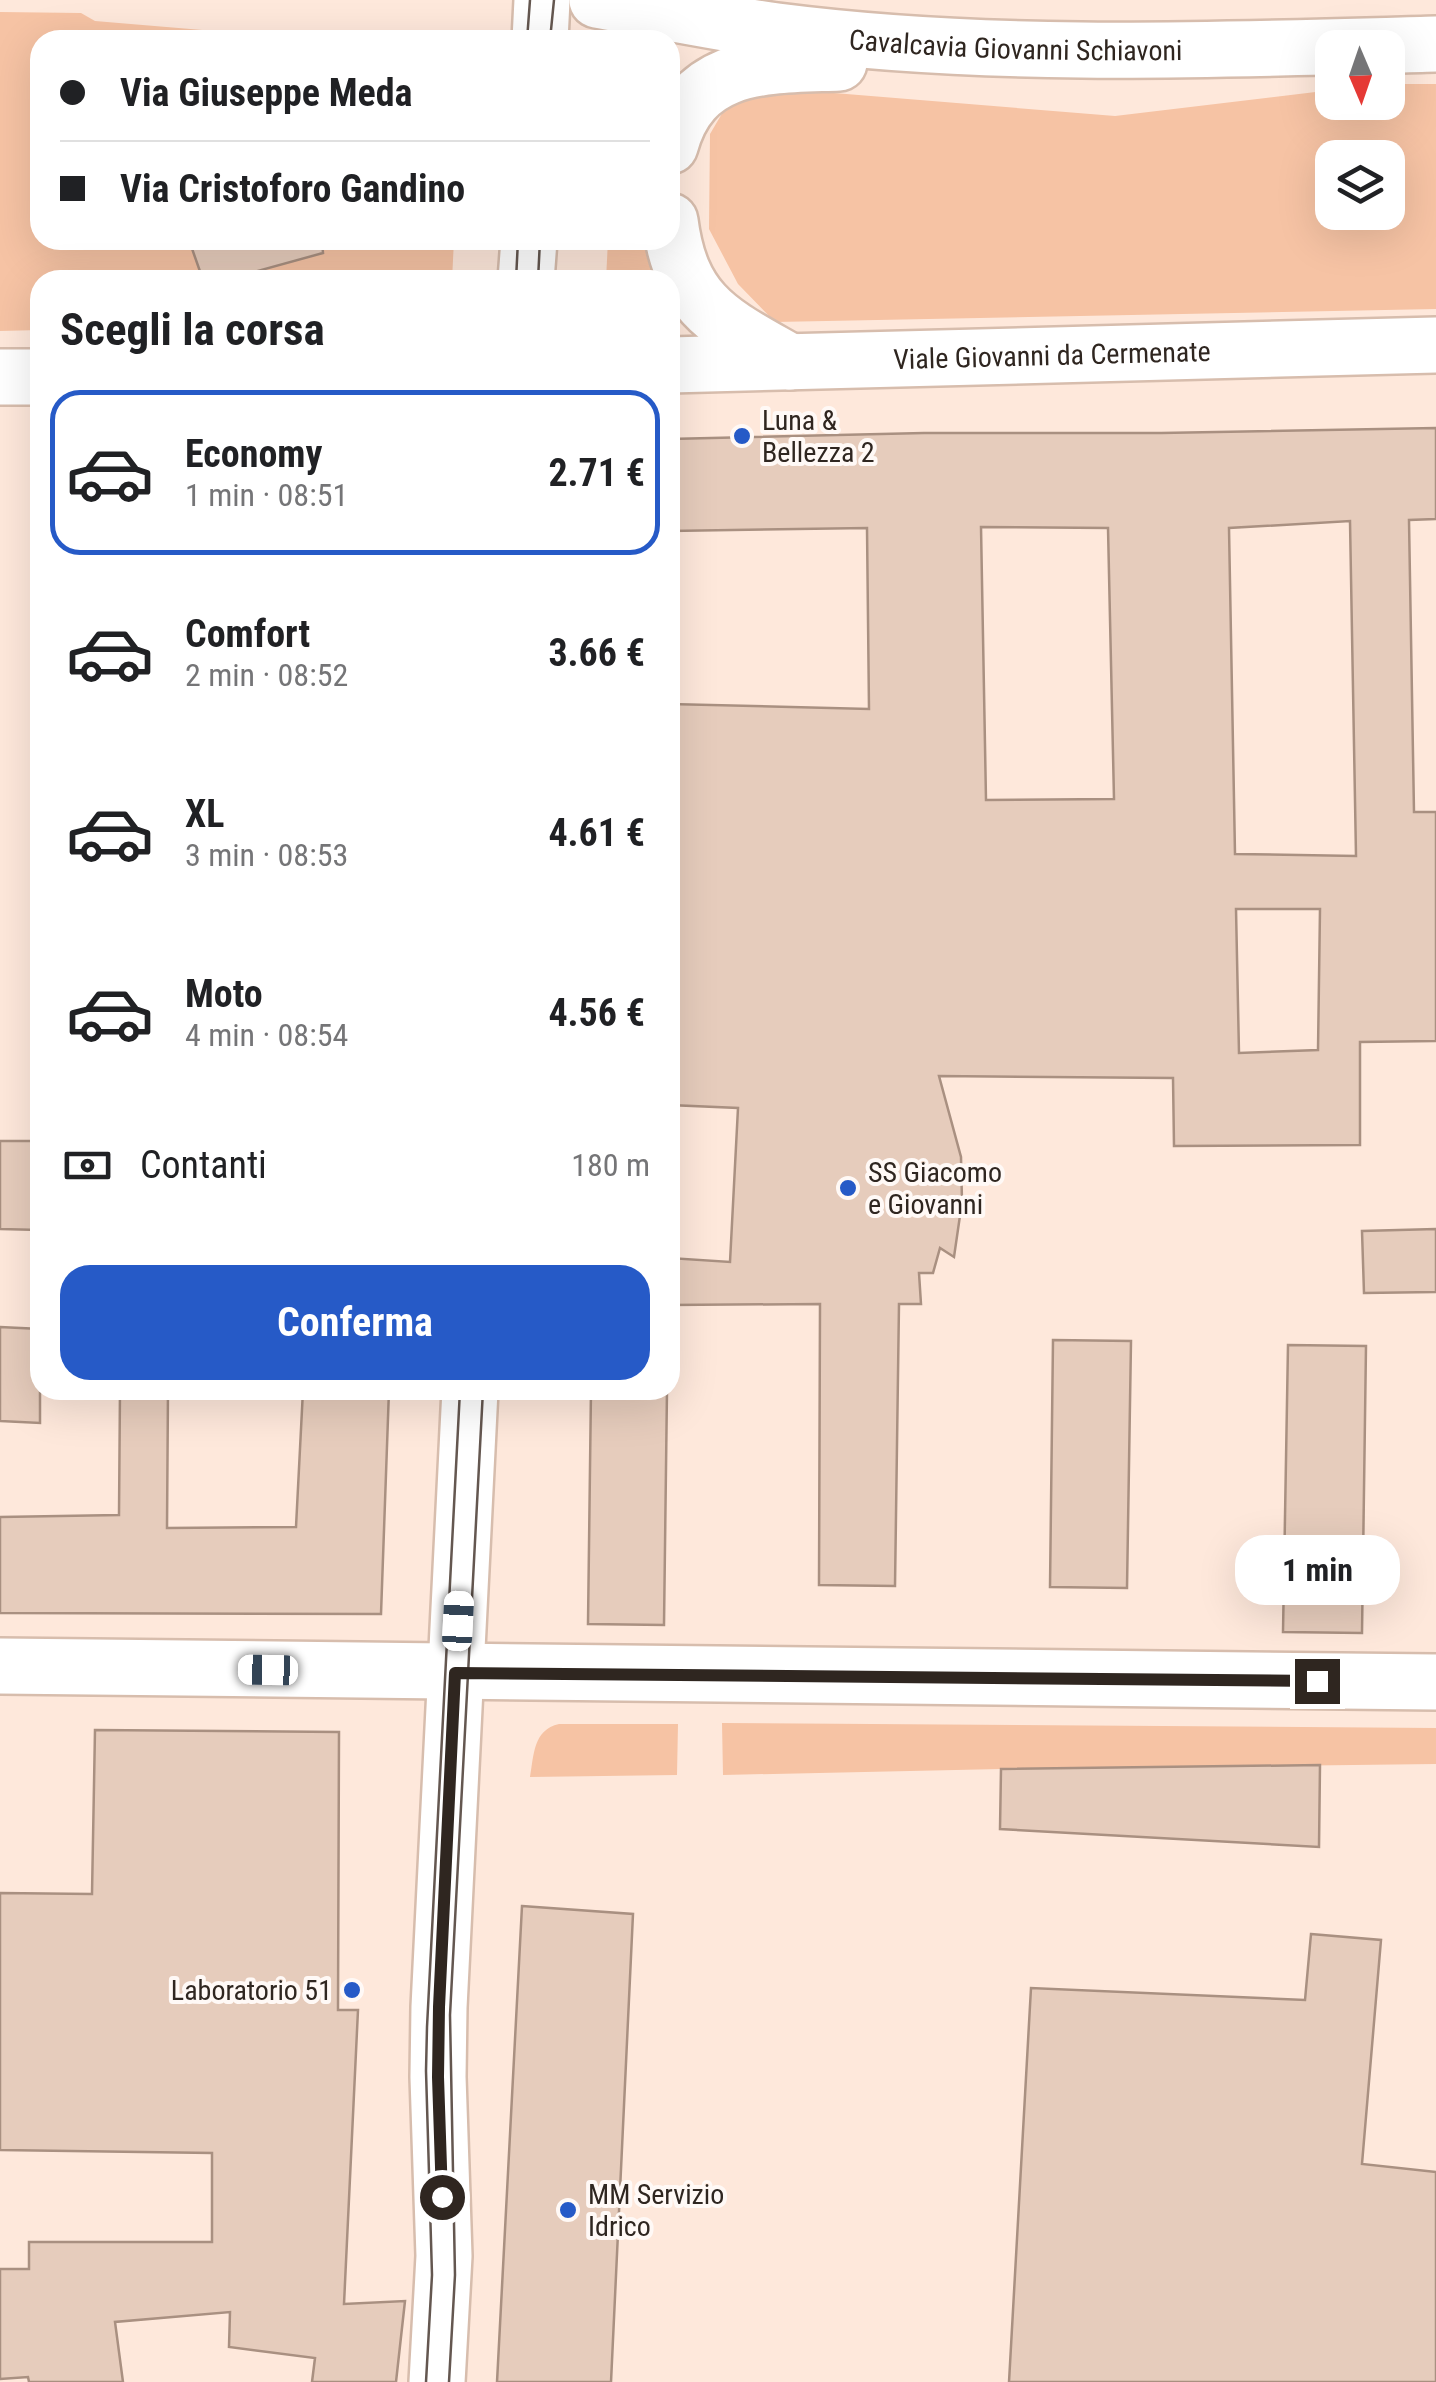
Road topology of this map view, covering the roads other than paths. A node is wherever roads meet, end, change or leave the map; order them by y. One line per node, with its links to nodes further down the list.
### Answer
1 (542, 0): 3 (street)
2 (598, 0): 5 (street, Cavalcavia Giovanni Schiavoni)
3 (540, 30)
4 (1436, 44): 5 (street, Cavalcavia Giovanni Schiavoni)
5 (1124, 52): 6 (street)
6 (680, 121)
7 (677, 250): 9 (street)
8 (1436, 345): 9 (street, Viale Giovanni da Cermenate)
9 (790, 362): 10 (street, Viale Giovanni da Cermenate)
10 (680, 365)
11 (30, 377): 12 (street)
12 (0, 378)
13 (469, 1400): 15 (street)
14 (0, 1666): 15 (street)
15 (455, 1673): 16 (street); 17 (street)
16 (1436, 1682)
17 (437, 2382)

